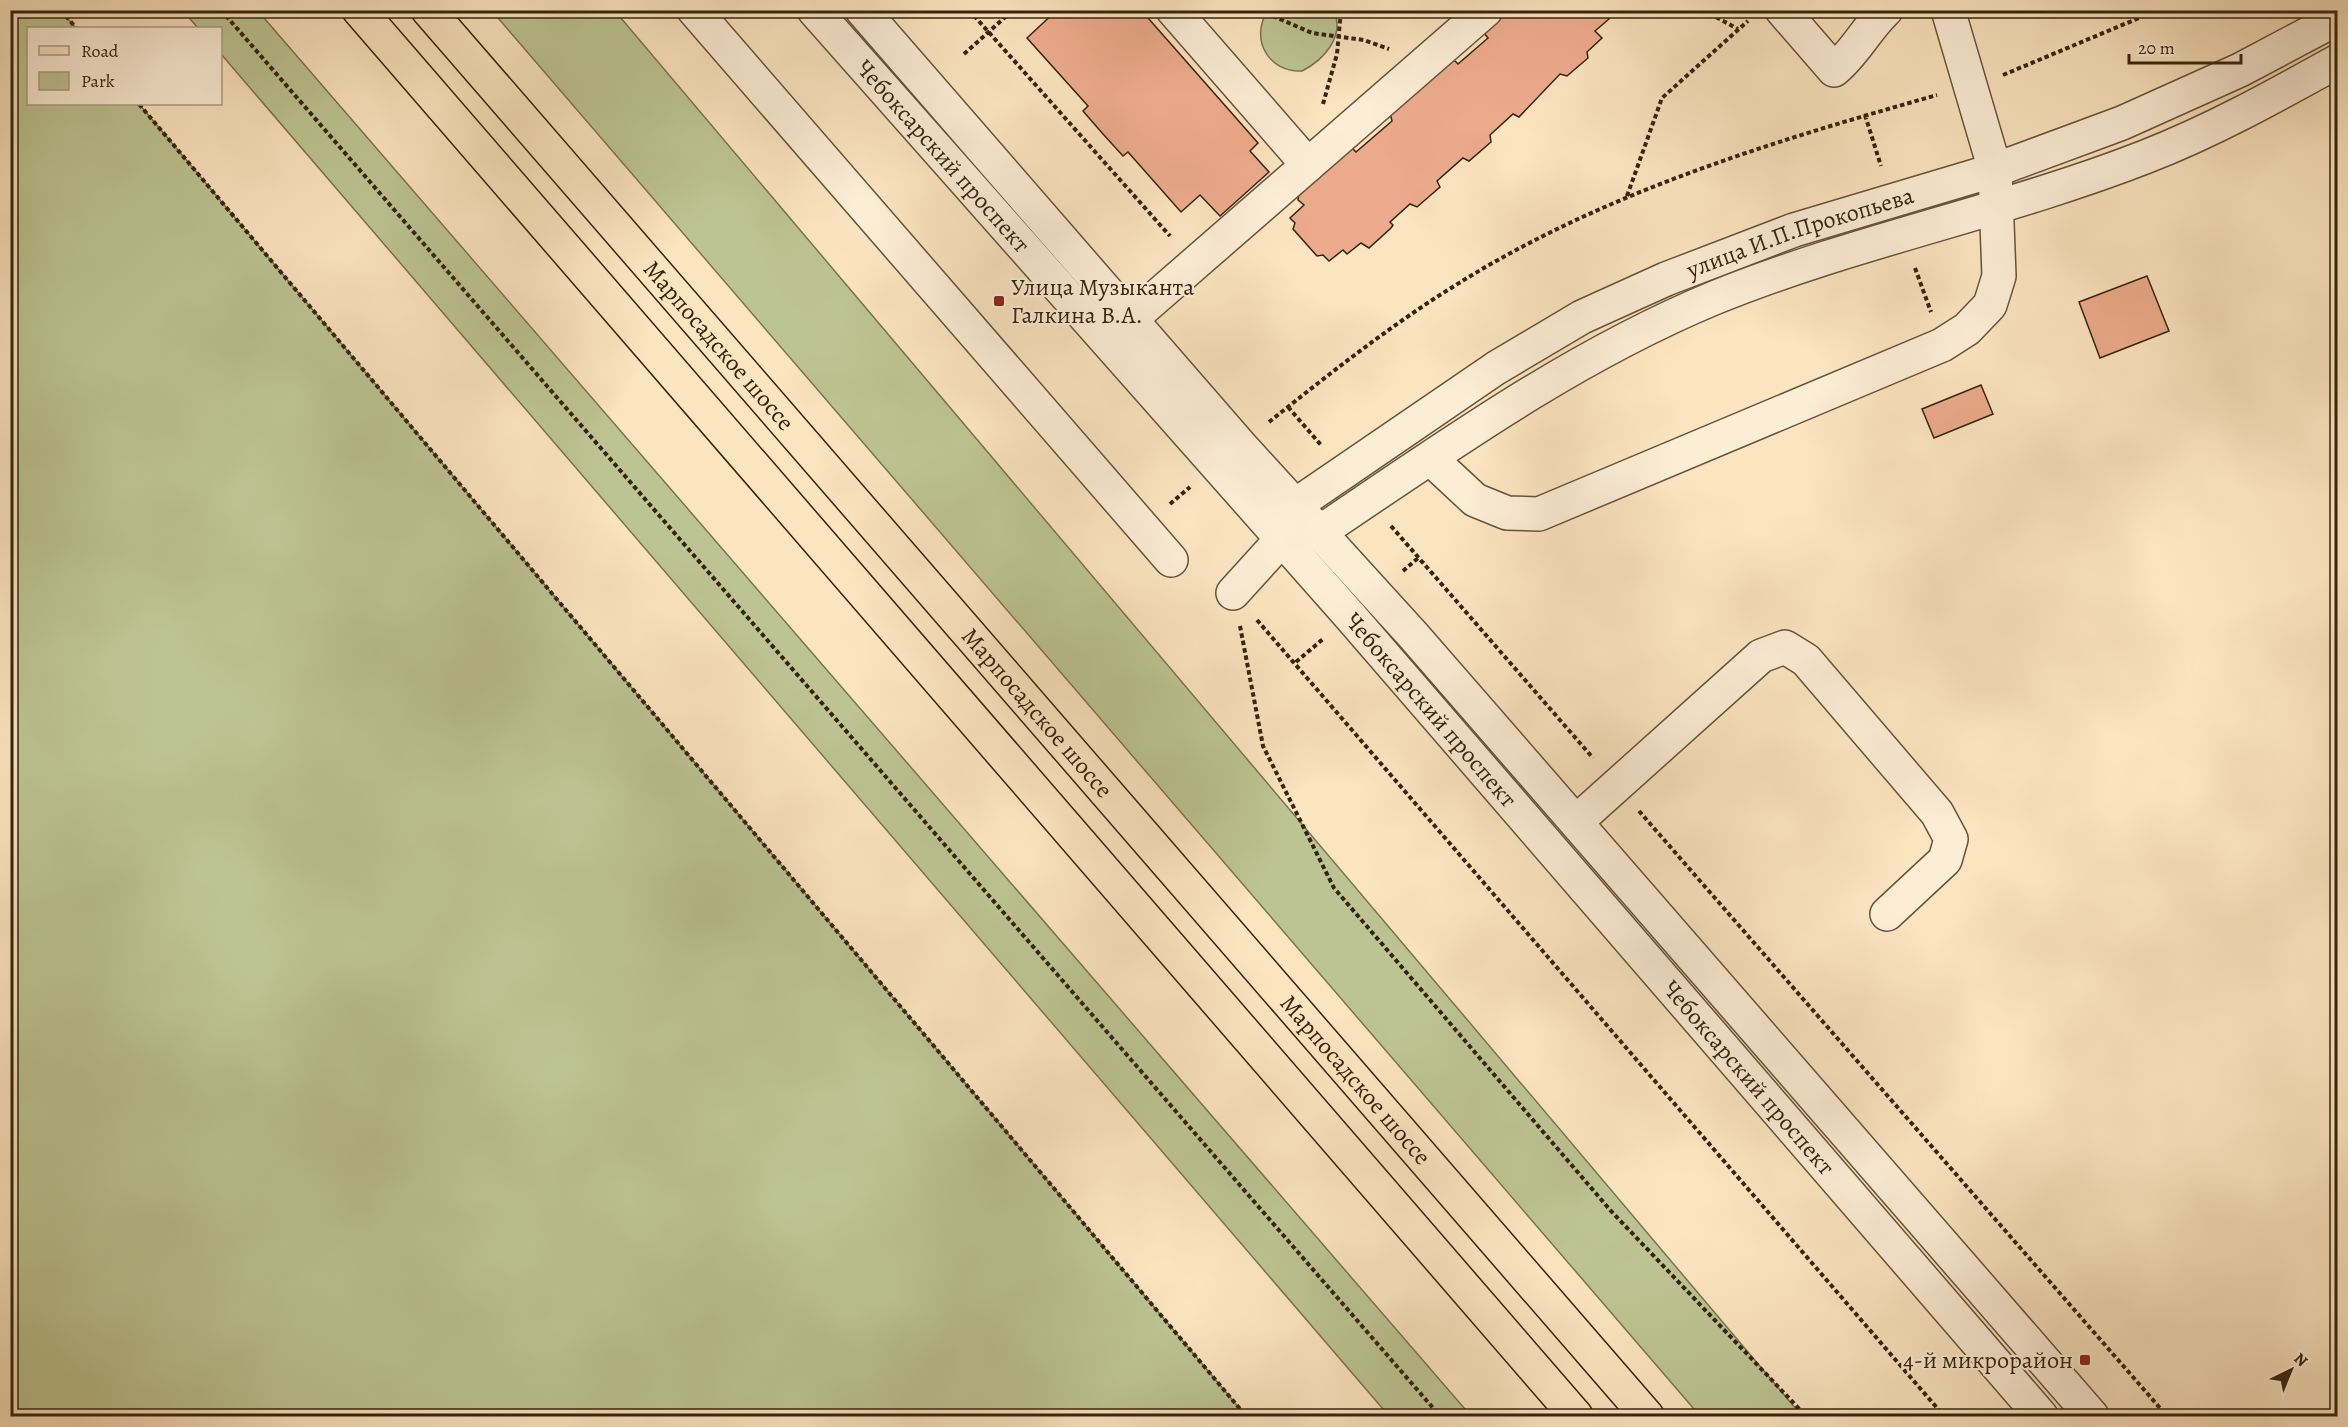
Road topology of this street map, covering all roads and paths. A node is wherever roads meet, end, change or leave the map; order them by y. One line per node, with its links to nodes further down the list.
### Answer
1 (61, 10): 20 (path)
2 (221, 10): 62 (path)
3 (359, 10): 63 (main road)
4 (428, 10): 64 (main road, Марпосадское шоссе)
5 (694, 10): 51 (street)
6 (814, 10): 49 (street, Чебоксарский проспект)
7 (862, 10): 38 (street, Чебоксарский проспект)
8 (969, 10): 22 (path)
9 (1013, 10): 22 (path)
10 (1173, 10): 31 (street)
11 (1259, 10): 23 (path)
12 (1341, 10): 23 (path)
13 (1703, 10): 21 (path)
14 (1886, 10): 18 (street)
15 (1948, 10): 32 (street)
16 (2158, 10): 27 (path)
17 (1483, 11): 26 (street)
18 (1767, 14): 21 (path)
19 (2337, 18): 32 (street, улица И.П.Прокопьева)
20 (75, 27)
21 (1738, 29): 34 (path)
22 (988, 32): 24 (path); 36 (path)
23 (1339, 38): 26 (path); 31 (path)
24 (964, 54)
25 (2337, 61): 35 (street, улица И.П.Прокопьева)
26 (1419, 69): 31 (street)
27 (1996, 78)
28 (1942, 94): 30 (path)
29 (140, 105): 61 (path)
30 (1865, 115): 33 (path); 34 (path)
31 (1314, 160): 36 (street)
32 (1995, 170): 35 (street); 46 (street, улица И.П.Прокопьева)
33 (1884, 175)
34 (1627, 196): 40 (path)
35 (1995, 208): 39 (street); 43 (street, улица И.П.Прокопьева)
36 (1195, 264): 38 (street)
37 (1915, 267): 39 (path)
38 (1130, 320): 46 (street, Чебоксарский проспект)
39 (1942, 345): 43 (street)
40 (1288, 407): 41 (path); 42 (path)
41 (1266, 424)
42 (1326, 451)
43 (1431, 459): 48 (street, улица И.П.Прокопьева)
44 (1192, 486): 45 (path)
45 (1168, 505)
46 (1294, 506): 48 (street, Чебоксарский проспект); 49 (street)
47 (1386, 520): 50 (path)
48 (1320, 532): 49 (street); 59 (street, Чебоксарский проспект)
49 (1281, 540): 53 (street); 67 (street, Чебоксарский проспект)
50 (1418, 558): 52 (path); 57 (path)
51 (1171, 560)
52 (1396, 577)
53 (1233, 593): 65 (path)
54 (1261, 624): 56 (path)
55 (1329, 634): 56 (path)
56 (1296, 662): 66 (path)
57 (1596, 761)
58 (1637, 809): 69 (path)
59 (1576, 822): 60 (street); 68 (street, Чебоксарский проспект)
60 (1887, 914)
61 (1246, 1416)
62 (1440, 1416)
63 (1576, 1416)
64 (1647, 1416)
65 (1806, 1416)
66 (1944, 1416)
67 (2041, 1416)
68 (2092, 1416)
69 (2167, 1416)

